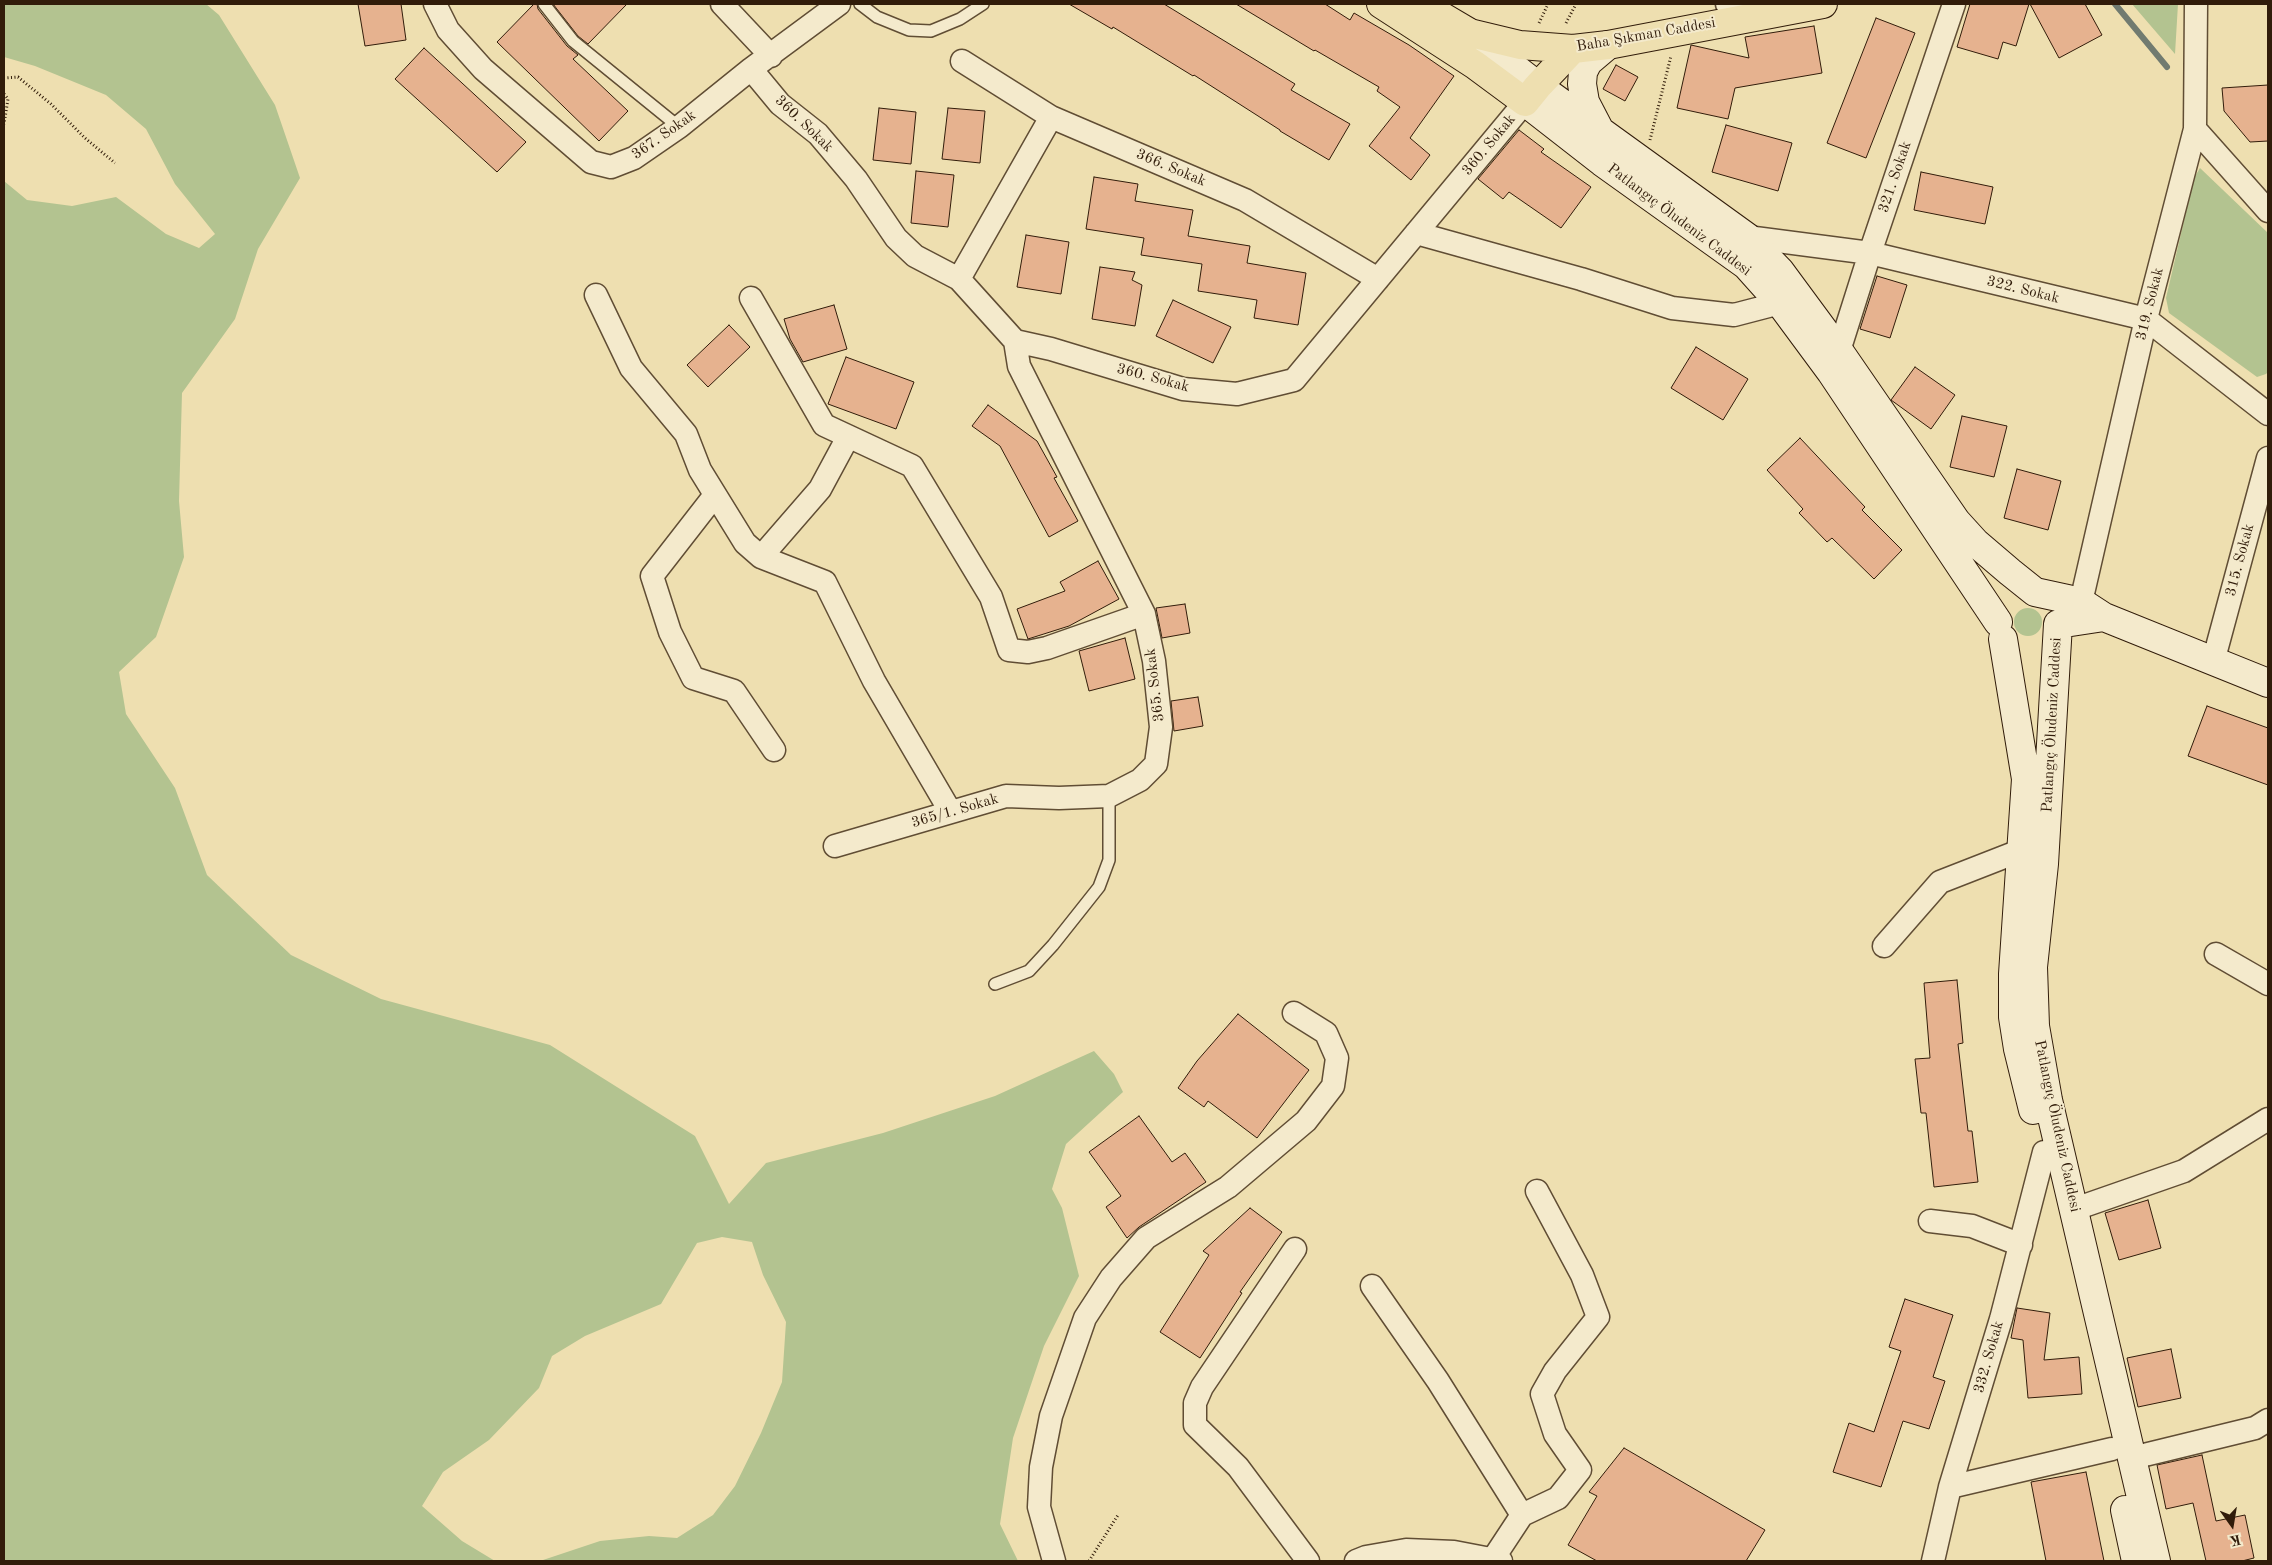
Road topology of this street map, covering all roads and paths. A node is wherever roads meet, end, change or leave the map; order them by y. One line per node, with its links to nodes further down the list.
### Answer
1 (435, 4): 29 (street, 367. Sokak)
2 (544, 4): 29 (lane)
3 (722, 4): 21 (street)
4 (838, 4): 21 (street, 367. Sokak)
5 (860, 4): 6 (lane)
6 (983, 4)
7 (1381, 4): 26 (main road, Patlangıç Öludeniz Caddesi)
8 (1421, 4): 18 (main road, Patlangıç Öludeniz Caddesi)
9 (1548, 4): 15 (path)
10 (1576, 4): 16 (path)
11 (1823, 4): 14 (main road, Baha Şıkman Caddesi)
12 (1954, 4): 37 (street, 321. Sokak)
13 (2196, 4): 30 (street, 319. Sokak)
14 (1734, 11): 17 (main road, Baha Şıkman Caddesi)
15 (1539, 23)
16 (1566, 23)
17 (1677, 31): 19 (main road, Baha Şıkman Caddesi); 33 (path)
18 (1470, 33): 20 (main road, Baha Şıkman Caddesi); 26 (main road, Patlangıç Öludeniz Caddesi)
19 (1608, 45): 20 (main road, Baha Şıkman Caddesi); 31 (main road)
20 (1573, 49): 26 (main road)
21 (771, 56): 23 (street, 367. Sokak)
22 (962, 61): 27 (street, 366. Sokak)
23 (751, 69): 29 (street, 367. Sokak); 38 (street, 360. Sokak)
24 (4, 78): 32 (path)
25 (4, 94): 28 (path)
26 (1531, 94): 31 (main road, Patlangıç Öludeniz Caddesi); 35 (street, 360. Sokak); 42 (main road, Patlangıç Öludeniz Caddesi)
27 (1051, 117): 38 (street); 39 (street, 366. Sokak)
28 (4, 124)
29 (679, 126)
30 (2195, 129): 34 (street); 43 (street, 319. Sokak)
31 (1600, 130): 33 (main road, Patlangıç Öludeniz Caddesi)
32 (115, 163)
33 (1644, 163): 36 (main road, Patlangıç Öludeniz Caddesi)
34 (2268, 211)
35 (1416, 233): 39 (street, 360. Sokak); 42 (street)
36 (1748, 237): 37 (street, 322. Sokak); 45 (main road, Patlangıç Öludeniz Caddesi)
37 (1870, 252): 43 (street, 322. Sokak); 45 (street, 321. Sokak)
38 (959, 279): 44 (street, 360. Sokak)
39 (1378, 279): 44 (street, 360. Sokak)
40 (596, 295): 49 (street)
41 (751, 298): 47 (street)
42 (1780, 303): 56 (main road, Patlangıç Öludeniz Caddesi)
43 (2146, 319): 46 (street, 322. Sokak); 52 (street, 319. Sokak)
44 (1015, 341): 53 (street, 365. Sokak)
45 (1839, 351): 51 (main road, Patlangıç Öludeniz Caddesi)
46 (2268, 414)
47 (848, 437): 50 (street); 53 (street)
48 (2268, 458): 57 (street, 315. Sokak)
49 (715, 494): 50 (street); 59 (street)
50 (762, 558): 61 (street)
51 (2035, 592): 52 (main road); 55 (main road); 56 (main road)
52 (2081, 602): 54 (main road)
53 (1144, 614): 60 (street, 365. Sokak)
54 (2104, 617): 55 (main road); 57 (main road)
55 (2058, 624): 56 (main road); 72 (main road, Patlangıç Öludeniz Caddesi)
56 (2016, 641): 63 (main road, Patlangıç Öludeniz Caddesi)
57 (2213, 662): 58 (main road)
58 (2268, 683)
59 (774, 750)
60 (1109, 796): 61 (street, 365/1. Sokak); 66 (lane)
61 (950, 811): 62 (street, 365/1. Sokak)
62 (835, 846)
63 (2022, 850): 64 (street); 70 (main road, Patlangıç Öludeniz Caddesi)
64 (1884, 946)
65 (2216, 954): 67 (street)
66 (995, 984)
67 (2268, 984)
68 (1294, 1013): 83 (street)
69 (2268, 1119): 72 (street)
70 (2044, 1152): 74 (street, 332. Sokak); 78 (main road, Patlangıç Öludeniz Caddesi)
71 (1537, 1190): 81 (street)
72 (2075, 1209): 78 (main road, Patlangıç Öludeniz Caddesi)
73 (1930, 1221): 74 (street)
74 (2020, 1245): 79 (street, 332. Sokak)
75 (1294, 1249): 85 (street)
76 (1372, 1286): 81 (street)
77 (2268, 1420): 78 (street)
78 (2122, 1454): 79 (street); 88 (main road, Patlangıç Öludeniz Caddesi); 89 (main road, Patlangıç Öludeniz Caddesi)
79 (1950, 1487): 87 (street, 332. Sokak)
80 (1118, 1515): 84 (path)
81 (1522, 1515): 82 (street)
82 (1497, 1560): 86 (street)
83 (1054, 1561)
84 (1089, 1561)
85 (1308, 1561)
86 (1356, 1561)
87 (1933, 1561)
88 (2136, 1561)
89 (2156, 1561)

